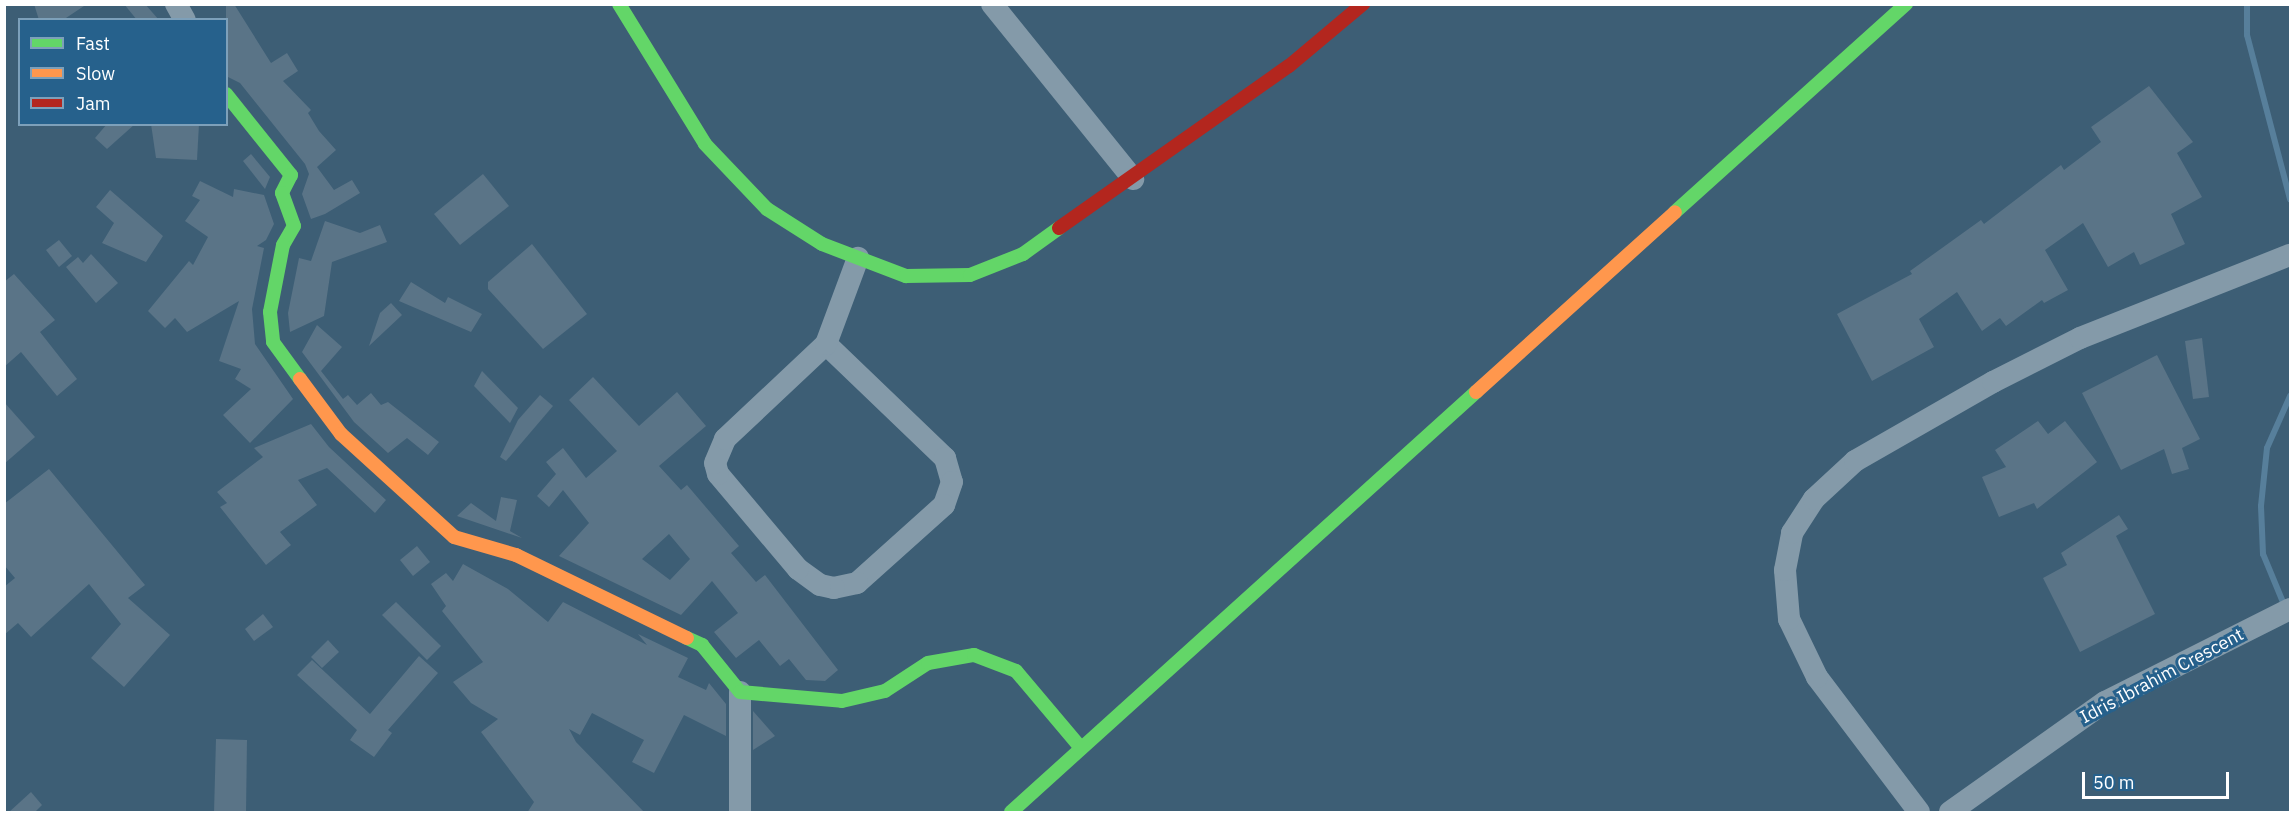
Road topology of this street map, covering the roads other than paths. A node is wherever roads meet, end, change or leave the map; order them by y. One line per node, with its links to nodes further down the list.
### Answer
1 (176, 4): 6 (street)
2 (619, 4): 10 (street)
3 (992, 4): 8 (street)
4 (1364, 4): 8 (street)
5 (1906, 4): 14 (street)
6 (184, 18)
7 (228, 97): 13 (street)
8 (1133, 179): 10 (street)
9 (2290, 255): 17 (street)
10 (858, 258): 11 (street)
11 (826, 344): 11 (street)
12 (2290, 609): 18 (street, Idris Ibrahim Crescent)
13 (740, 692): 14 (street); 15 (street)
14 (1081, 748): 16 (street)
15 (740, 813)
16 (1011, 813)
17 (1919, 813)
18 (1950, 813)

